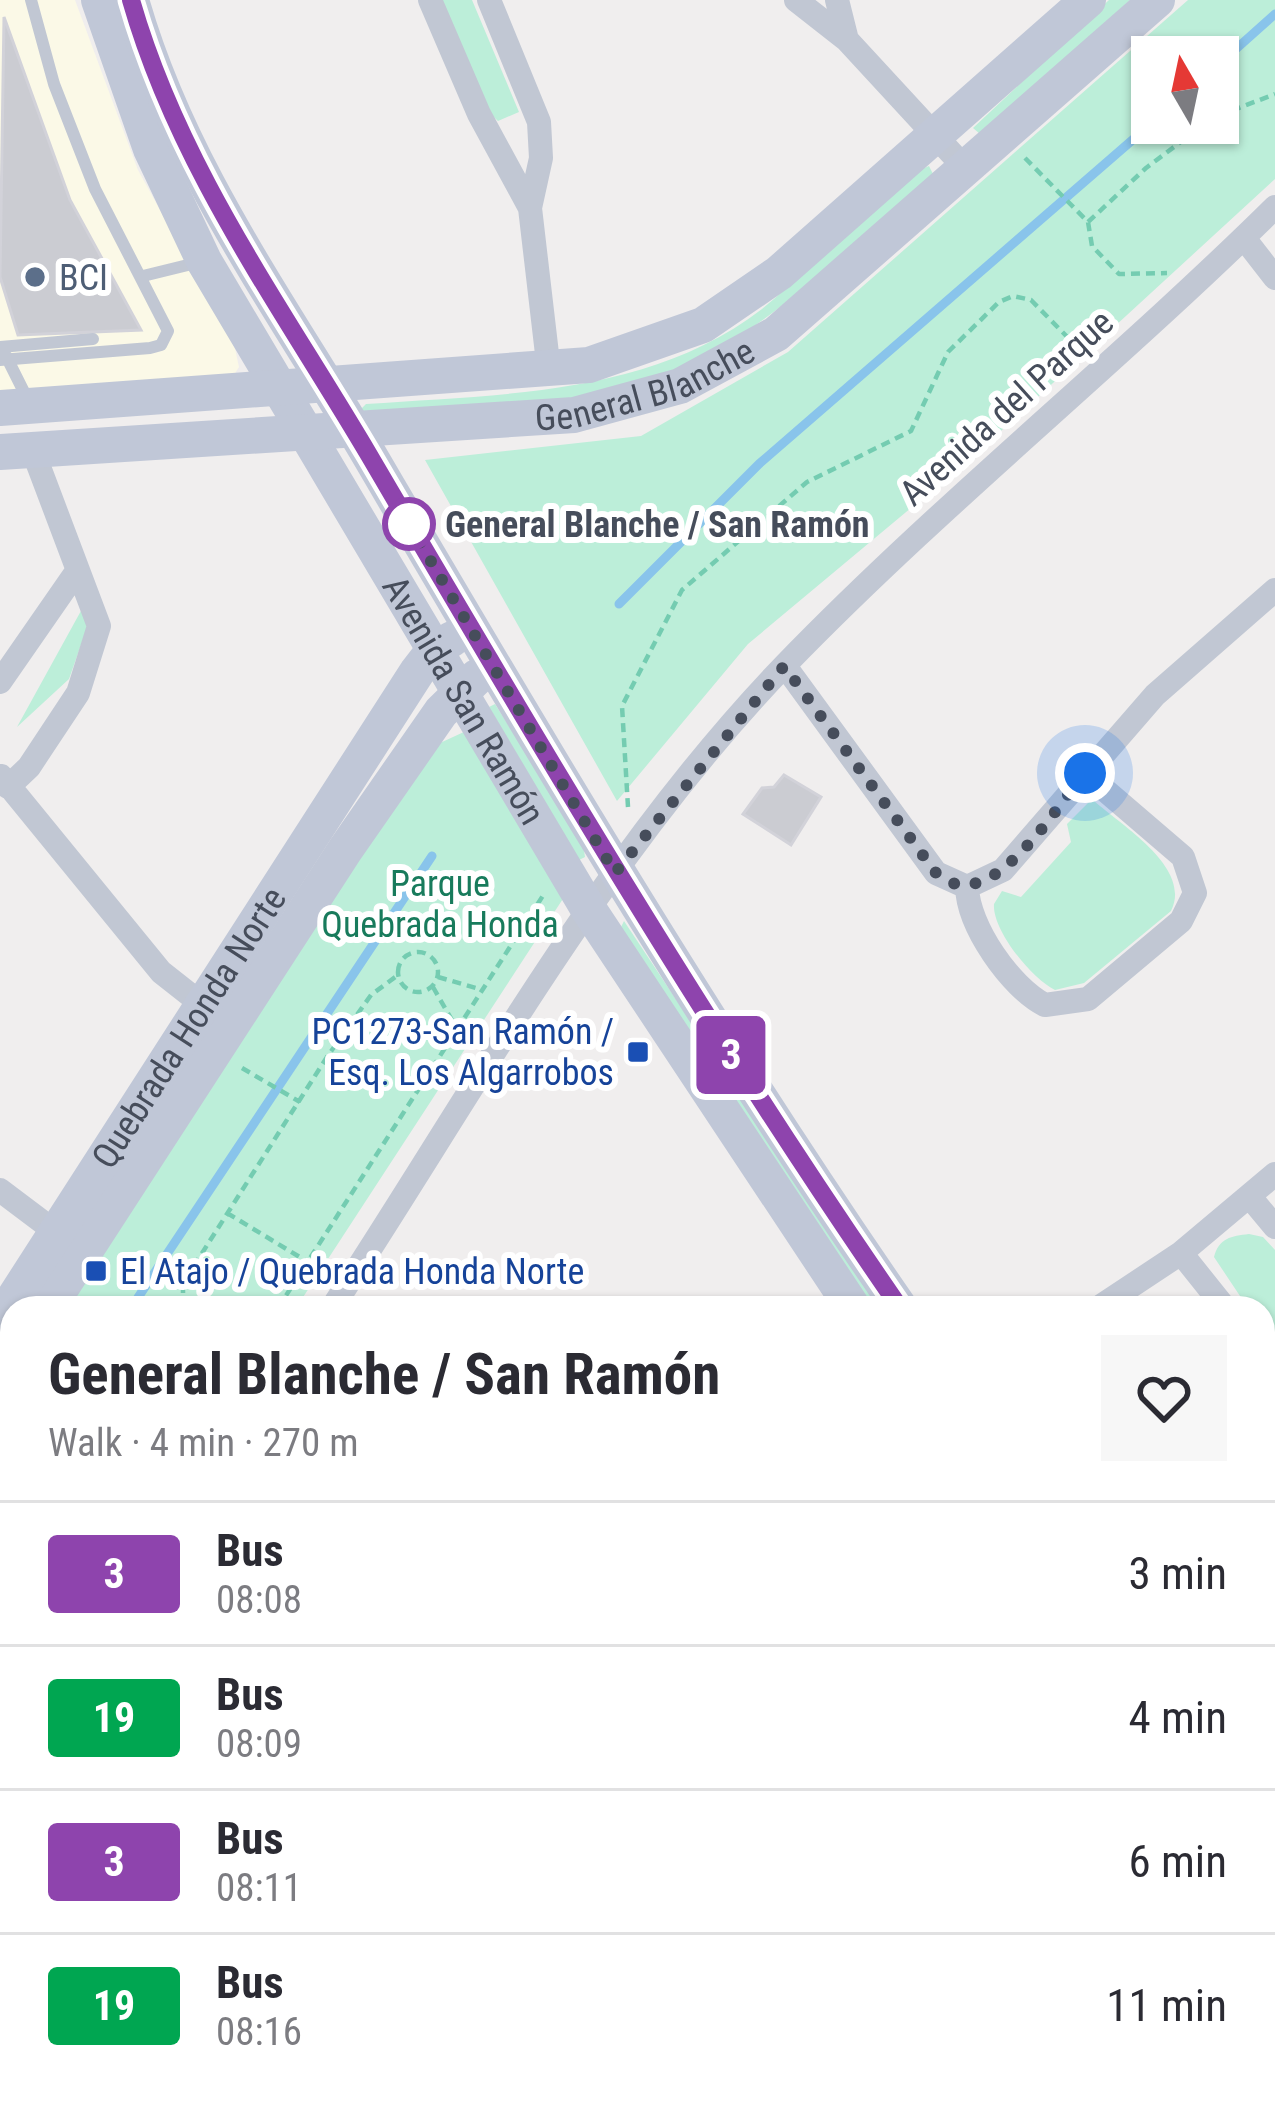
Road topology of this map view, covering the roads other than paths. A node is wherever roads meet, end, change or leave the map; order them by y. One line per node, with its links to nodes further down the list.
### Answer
1 (32, 0): 17 (lane)
2 (99, 0): 16 (street, Avenida San Ramón)
3 (131, 0): 22 (street, Avenida San Ramón)
4 (430, 0): 13 (street)
5 (489, 0): 13 (street)
6 (796, 0): 10 (street)
7 (838, 0): 10 (street)
8 (1088, 0): 11 (street, General Blanche)
9 (1157, 0): 12 (street, General Blanche)
10 (847, 40): 11 (street)
11 (935, 136): 12 (street); 21 (street, General Blanche)
12 (966, 169): 25 (street, General Blanche)
13 (530, 208): 21 (street)
14 (1275, 208): 15 (street, Avenida del Parque)
15 (1244, 238): 18 (street); 33 (street, Avenida del Parque)
16 (204, 262): 17 (lane); 23 (street, Avenida San Ramón)
17 (143, 276): 20 (lane)
18 (1275, 278)
19 (93, 339): 20 (lane)
20 (2, 352): 24 (lane)
21 (549, 371): 22 (street, General Blanche)
22 (329, 387): 23 (street, General Blanche); 25 (street, Avenida San Ramón)
23 (281, 390): 24 (street, General Blanche); 26 (street, Avenida San Ramón)
24 (16, 408)
25 (355, 431): 26 (street, General Blanche); 30 (street, Avenida San Ramón)
26 (307, 434): 27 (street, General Blanche); 31 (street, Avenida San Ramón)
27 (17, 452): 28 (street)
28 (77, 571): 34 (street); 37 (street)
29 (1272, 596): 36 (street)
30 (470, 627): 31 (street, Quebrada Honda Norte); 32 (street, Avenida San Ramón)
31 (434, 650): 35 (street, Avenida San Ramón); 41 (street, Quebrada Honda Norte)
32 (492, 666): 35 (street, Quebrada Honda Norte); 38 (street, Avenida San Ramón)
33 (784, 666): 38 (street, Avenida del Parque); 39 (street)
34 (0, 682)
35 (460, 690): 40 (street, Avenida San Ramón); 41 (street, Quebrada Honda Norte)
36 (1085, 773): 39 (street); 39 (street)
37 (4, 781): 41 (street)
38 (623, 862): 40 (street, Avenida del Parque); 53 (street, Avenida San Ramón)
39 (967, 887)
40 (589, 910): 51 (street, Avenida del Parque); 52 (street, Avenida San Ramón)
41 (215, 1014): 46 (street, Quebrada Honda Norte); 47 (street, Quebrada Honda Norte)
42 (1275, 1174): 44 (street)
43 (0, 1190): 46 (street)
44 (1250, 1197): 45 (street); 48 (street)
45 (1275, 1227)
46 (55, 1233): 47 (street); 49 (street, Quebrada Honda Norte)
47 (86, 1253): 50 (street, Quebrada Honda Norte)
48 (1181, 1253): 54 (street); 55 (street)
49 (15, 1296)
50 (56, 1296)
51 (340, 1296)
52 (846, 1296)
53 (892, 1296)
54 (1117, 1296)
55 (1216, 1296)

